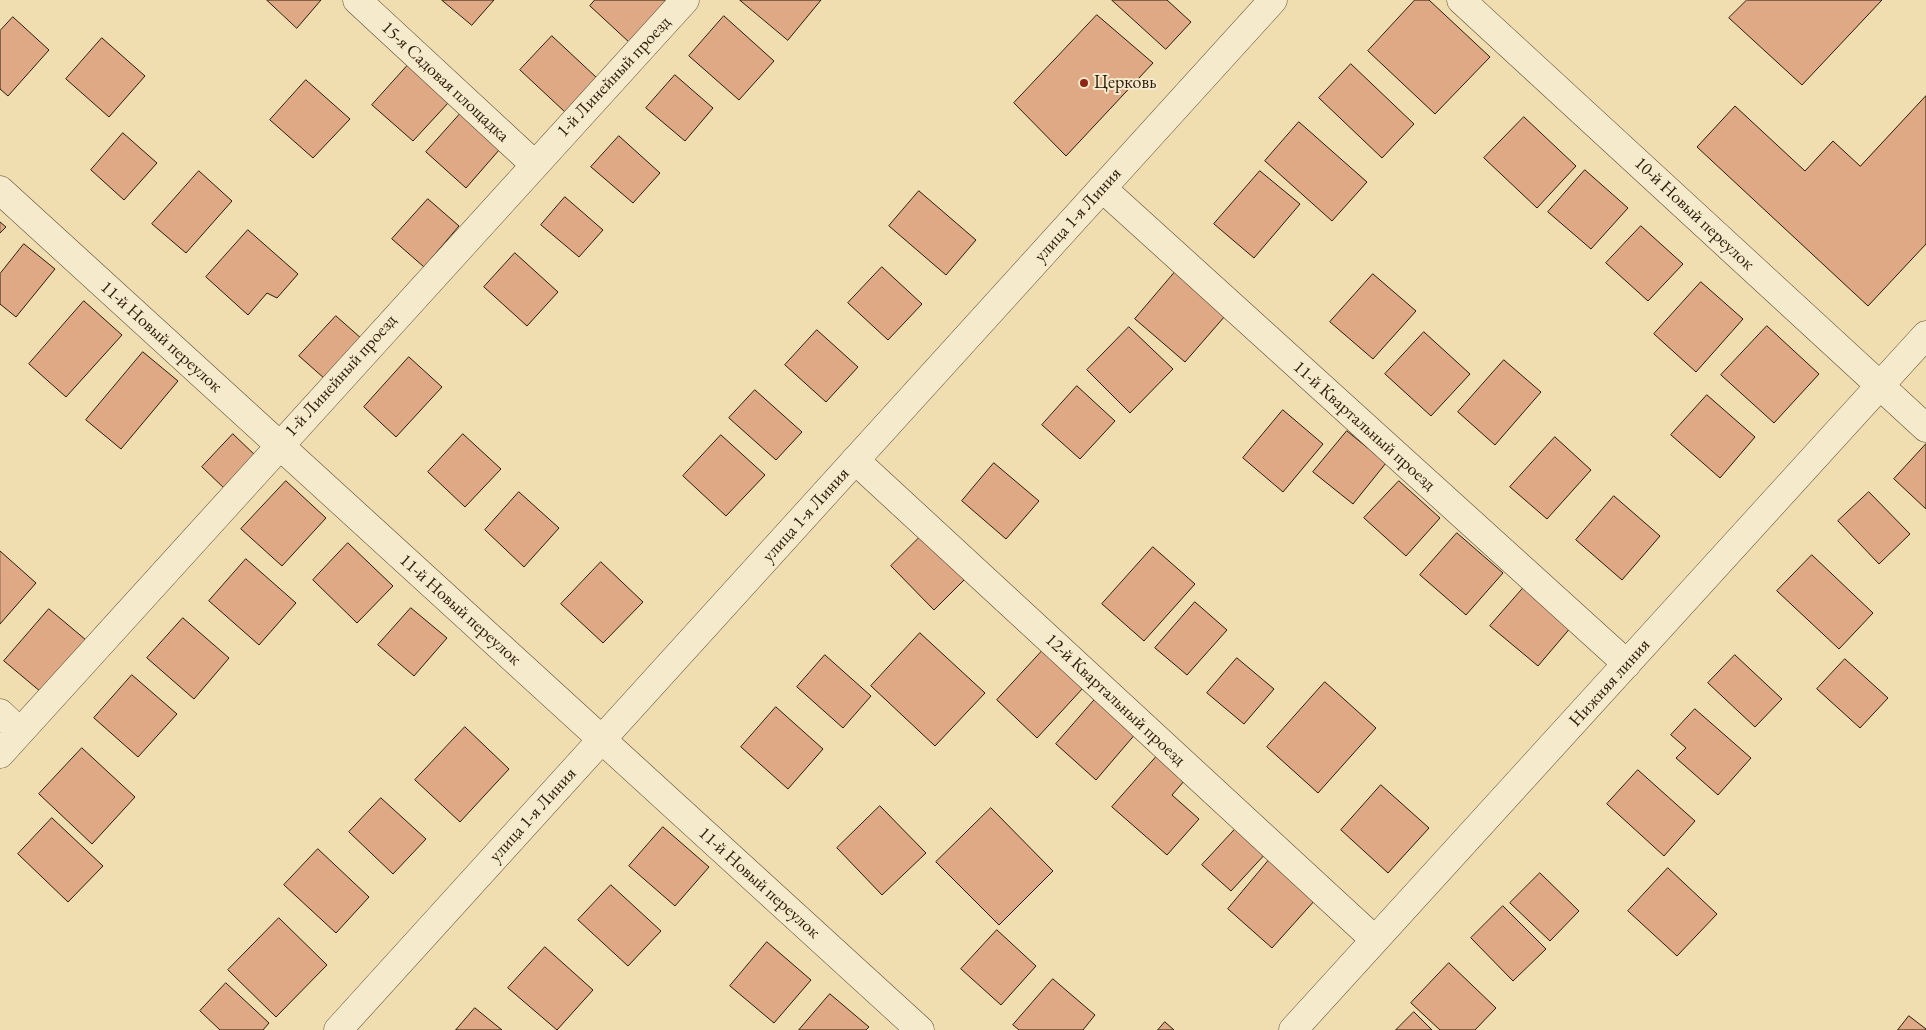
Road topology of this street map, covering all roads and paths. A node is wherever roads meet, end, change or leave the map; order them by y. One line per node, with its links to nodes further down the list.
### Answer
1 (357, 0): 5 (street, 15-я Садовая площадка)
2 (684, 0): 5 (street, 1-й Линейный проезд)
3 (1273, 0): 6 (street, улица 1-я Линия)
4 (1461, 0): 9 (street, 10-й Новый переулок)
5 (534, 164): 11 (street, 1-й Линейный проезд)
6 (1102, 188): 12 (street, улица 1-я Линия); 13 (street, 11-й Квартальный проезд)
7 (0, 190): 11 (street, 11-й Новый переулок)
8 (1926, 335): 9 (street, Нижняя линия)
9 (1880, 386): 10 (street, 10-й Новый переулок); 13 (street, Нижняя линия)
10 (1926, 428)
11 (279, 445): 15 (street, 1-й Линейный проезд); 16 (street, 11-й Новый переулок)
12 (856, 460): 16 (street, улица 1-я Линия); 18 (street, 12-й Квартальный проезд)
13 (1627, 664): 18 (street, Нижняя линия)
14 (0, 713): 15 (street)
15 (20, 732): 17 (street, 1-й Линейный проезд)
16 (602, 739): 19 (street, улица 1-я Линия); 20 (street, 11-й Новый переулок)
17 (0, 754)
18 (1375, 940): 21 (street, Нижняя линия)
19 (341, 1029)
20 (920, 1030)
21 (1293, 1030)

